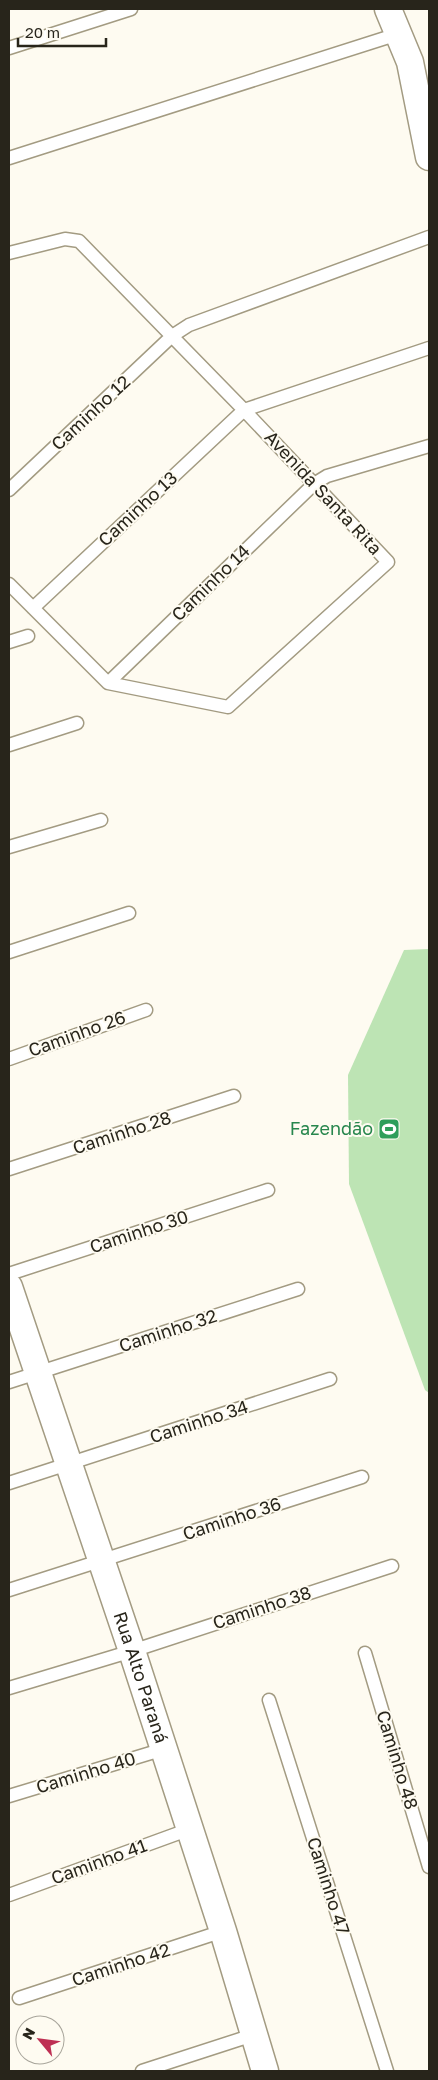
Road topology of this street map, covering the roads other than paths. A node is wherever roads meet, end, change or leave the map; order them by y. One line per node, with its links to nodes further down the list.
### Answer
1 (131, 9): 4 (lane)
2 (388, 9): 3 (street)
3 (398, 34): 5 (street); 7 (lane)
4 (9, 48)
5 (420, 63): 6 (street)
6 (429, 156)
7 (9, 158)
8 (429, 236): 10 (lane, Caminho 12)
9 (9, 253): 10 (lane, Avenida Santa Rita)
10 (172, 336): 12 (lane, Avenida Santa Rita); 15 (lane, Caminho 12)
11 (429, 348): 12 (lane)
12 (244, 410): 14 (lane, Avenida Santa Rita); 17 (lane, Caminho 13)
13 (429, 446): 14 (lane, Caminho 14)
14 (314, 484): 20 (lane, Caminho 14); 20 (lane, Avenida Santa Rita)
15 (9, 490)
16 (9, 584): 17 (lane)
17 (32, 608): 20 (lane)
18 (28, 636): 19 (lane)
19 (9, 642)
20 (108, 683)
21 (77, 723): 22 (lane)
22 (9, 745)
23 (100, 820): 24 (lane)
24 (9, 847)
25 (129, 913): 26 (lane)
26 (9, 952)
27 (146, 1010): 28 (lane, Caminho 26)
28 (9, 1059)
29 (234, 1096): 30 (lane, Caminho 28)
30 (9, 1169)
31 (268, 1190): 32 (lane, Caminho 30)
32 (9, 1274)
33 (9, 1287): 35 (street, Rua Alto Paraná)
34 (298, 1289): 35 (lane, Caminho 32)
35 (38, 1374): 37 (lane, Caminho 32); 38 (street, Rua Alto Paraná)
36 (330, 1379): 38 (lane, Caminho 34)
37 (9, 1382)
38 (68, 1464): 40 (lane, Caminho 34); 41 (street, Rua Alto Paraná)
39 (362, 1477): 41 (lane, Caminho 36)
40 (9, 1483)
41 (102, 1562): 43 (lane, Caminho 36); 44 (street, Rua Alto Paraná)
42 (392, 1566): 44 (lane, Caminho 38)
43 (9, 1590)
44 (132, 1651): 46 (lane, Caminho 38); 48 (street, Rua Alto Paraná)
45 (365, 1653): 51 (lane, Caminho 48)
46 (9, 1688)
47 (269, 1700): 58 (lane, Caminho 47)
48 (164, 1749): 49 (lane, Caminho 40); 50 (street, Rua Alto Paraná)
49 (9, 1796)
50 (190, 1829): 52 (lane, Caminho 41); 53 (street, Rua Alto Paraná)
51 (429, 1867)
52 (9, 1895)
53 (223, 1931): 54 (lane, Caminho 42); 55 (street, Rua Alto Paraná)
54 (19, 1998)
55 (253, 2035): 56 (lane); 57 (street, Rua Alto Paraná)
56 (142, 2071)
57 (265, 2071)
58 (387, 2071)

